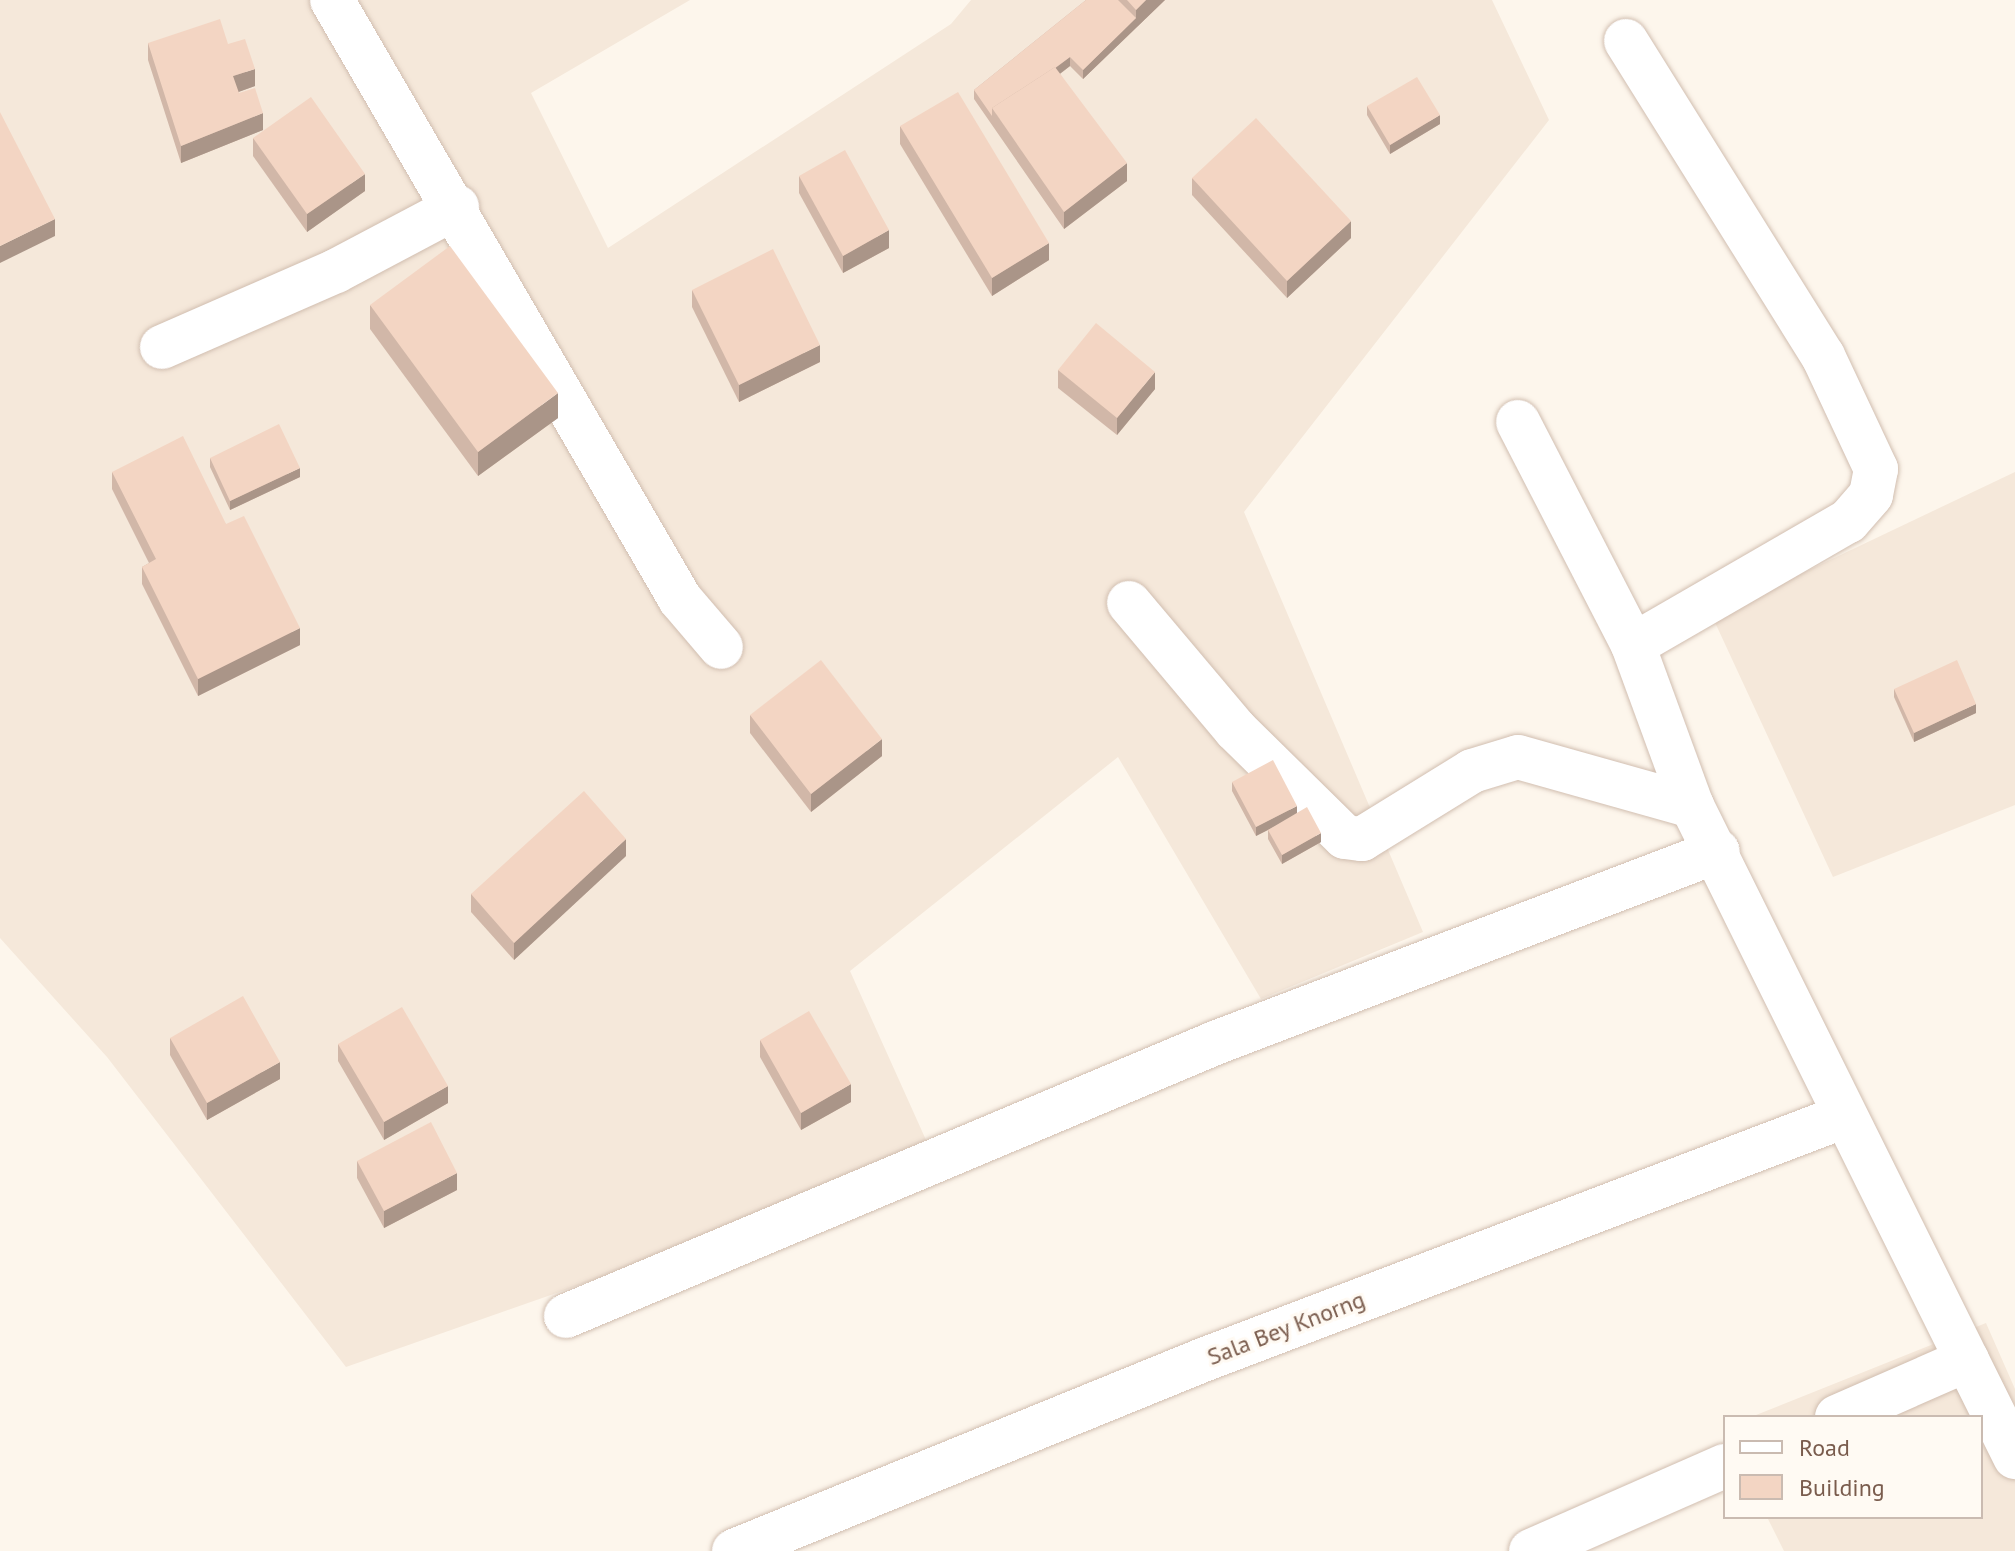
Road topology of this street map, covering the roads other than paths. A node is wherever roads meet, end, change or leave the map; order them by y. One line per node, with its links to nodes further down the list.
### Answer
1 (332, 0): 3 (street)
2 (1626, 41): 7 (street)
3 (457, 207): 4 (street); 8 (street)
4 (162, 347)
5 (1518, 422): 7 (street)
6 (1129, 603): 9 (street)
7 (1633, 645): 9 (street)
8 (721, 647)
9 (1692, 806): 10 (street)
10 (1718, 851): 11 (street); 12 (street)
11 (1842, 1117): 13 (street); 17 (street, Sala Bey Knorng)
12 (566, 1316)
13 (1967, 1360): 14 (street); 15 (street)
14 (1842, 1415)
15 (2015, 1457)
16 (1723, 1467): 18 (street)
17 (734, 1551)
18 (1531, 1551)

